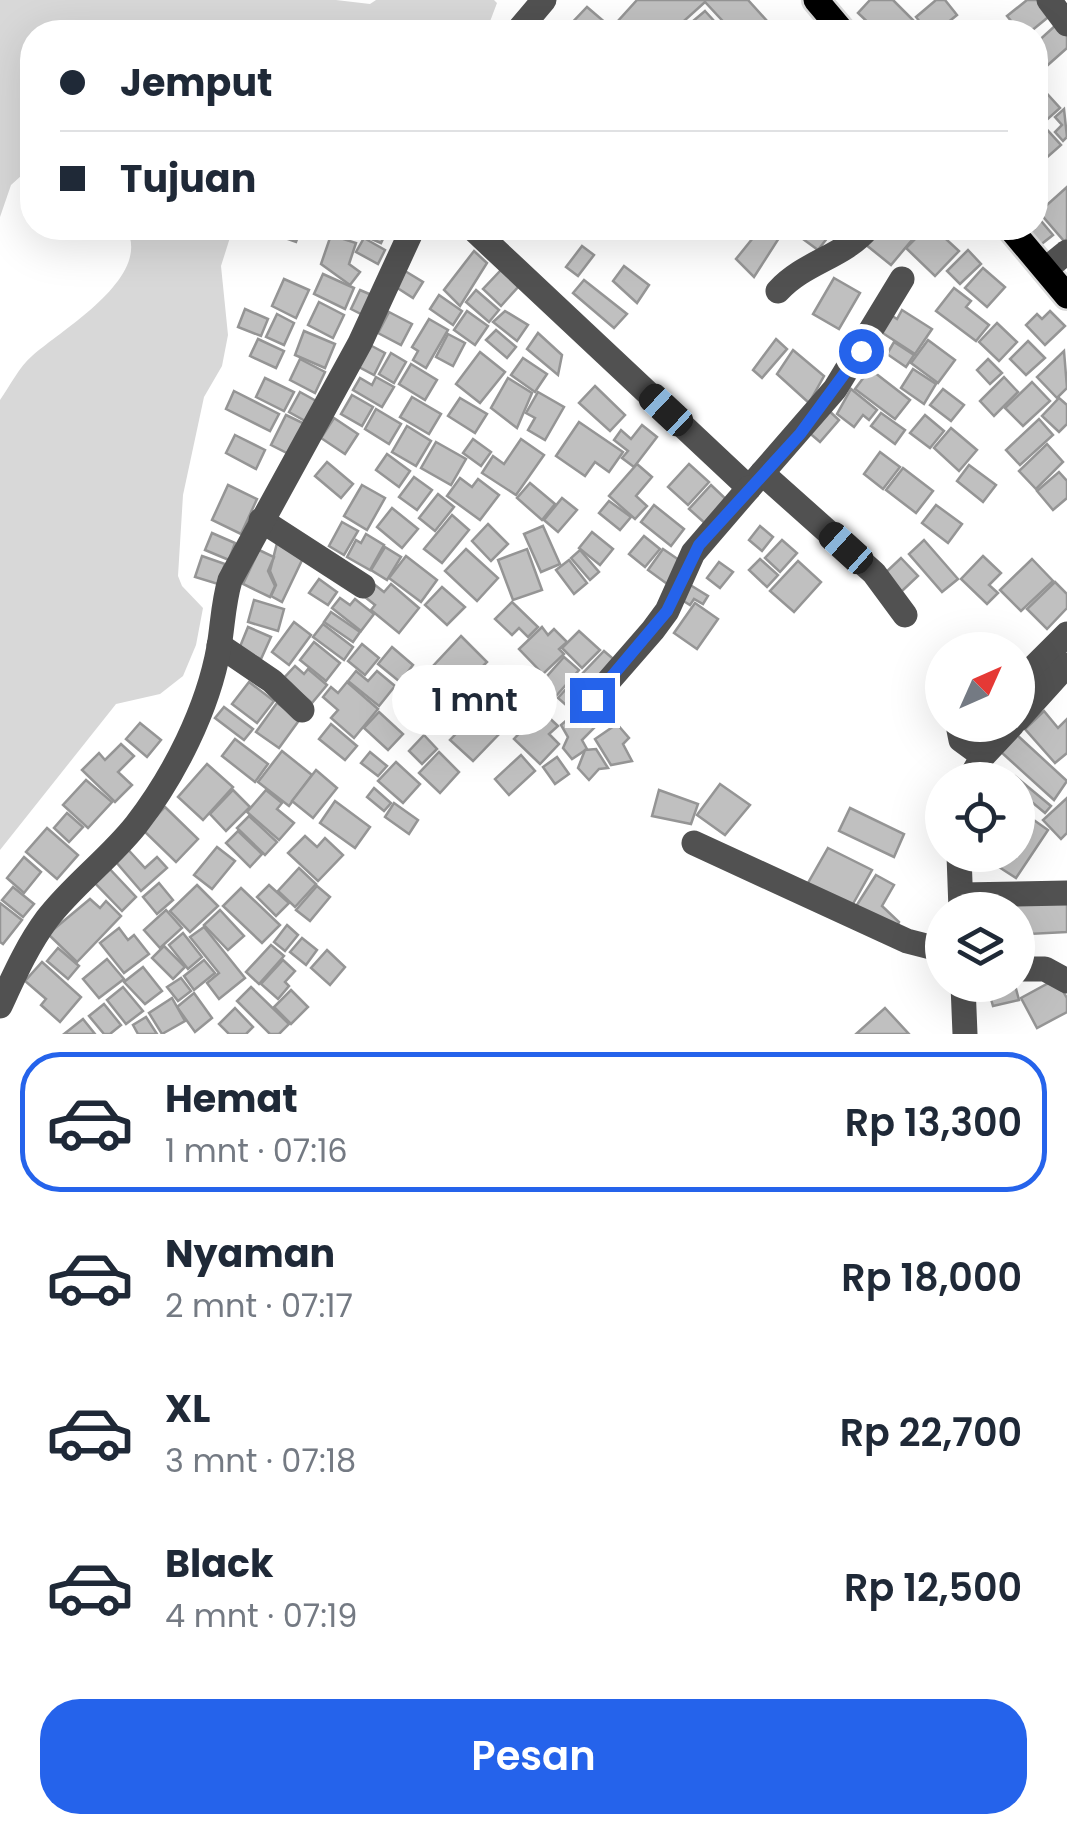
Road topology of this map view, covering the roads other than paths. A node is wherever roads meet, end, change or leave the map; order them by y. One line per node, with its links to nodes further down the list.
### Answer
1 (544, 0): 4 (street)
2 (816, 0): 5 (main road)
3 (1048, 0): 6 (street)
4 (522, 18)
5 (833, 20)
6 (1067, 24)
7 (407, 240): 17 (street)
8 (485, 240): 16 (street)
9 (858, 240): 14 (street)
10 (1021, 240): 12 (main road)
11 (1067, 252): 12 (street)
12 (1046, 269): 15 (main road)
13 (902, 279): 16 (street)
14 (778, 291)
15 (1067, 296)
16 (755, 481): 19 (street); 24 (street)
17 (261, 520): 18 (street); 21 (street)
18 (363, 586)
19 (906, 615)
20 (1067, 634): 22 (street)
21 (219, 645): 26 (street); 34 (street)
22 (1035, 665)
23 (1067, 666): 25 (street)
24 (592, 700)
25 (1035, 701)
26 (302, 710)
27 (694, 842): 30 (street)
28 (1067, 893): 29 (street)
29 (1035, 896)
30 (925, 946)
31 (1035, 969): 32 (street)
32 (1067, 981)
33 (964, 1002): 35 (street)
34 (0, 1006)
35 (965, 1034)

